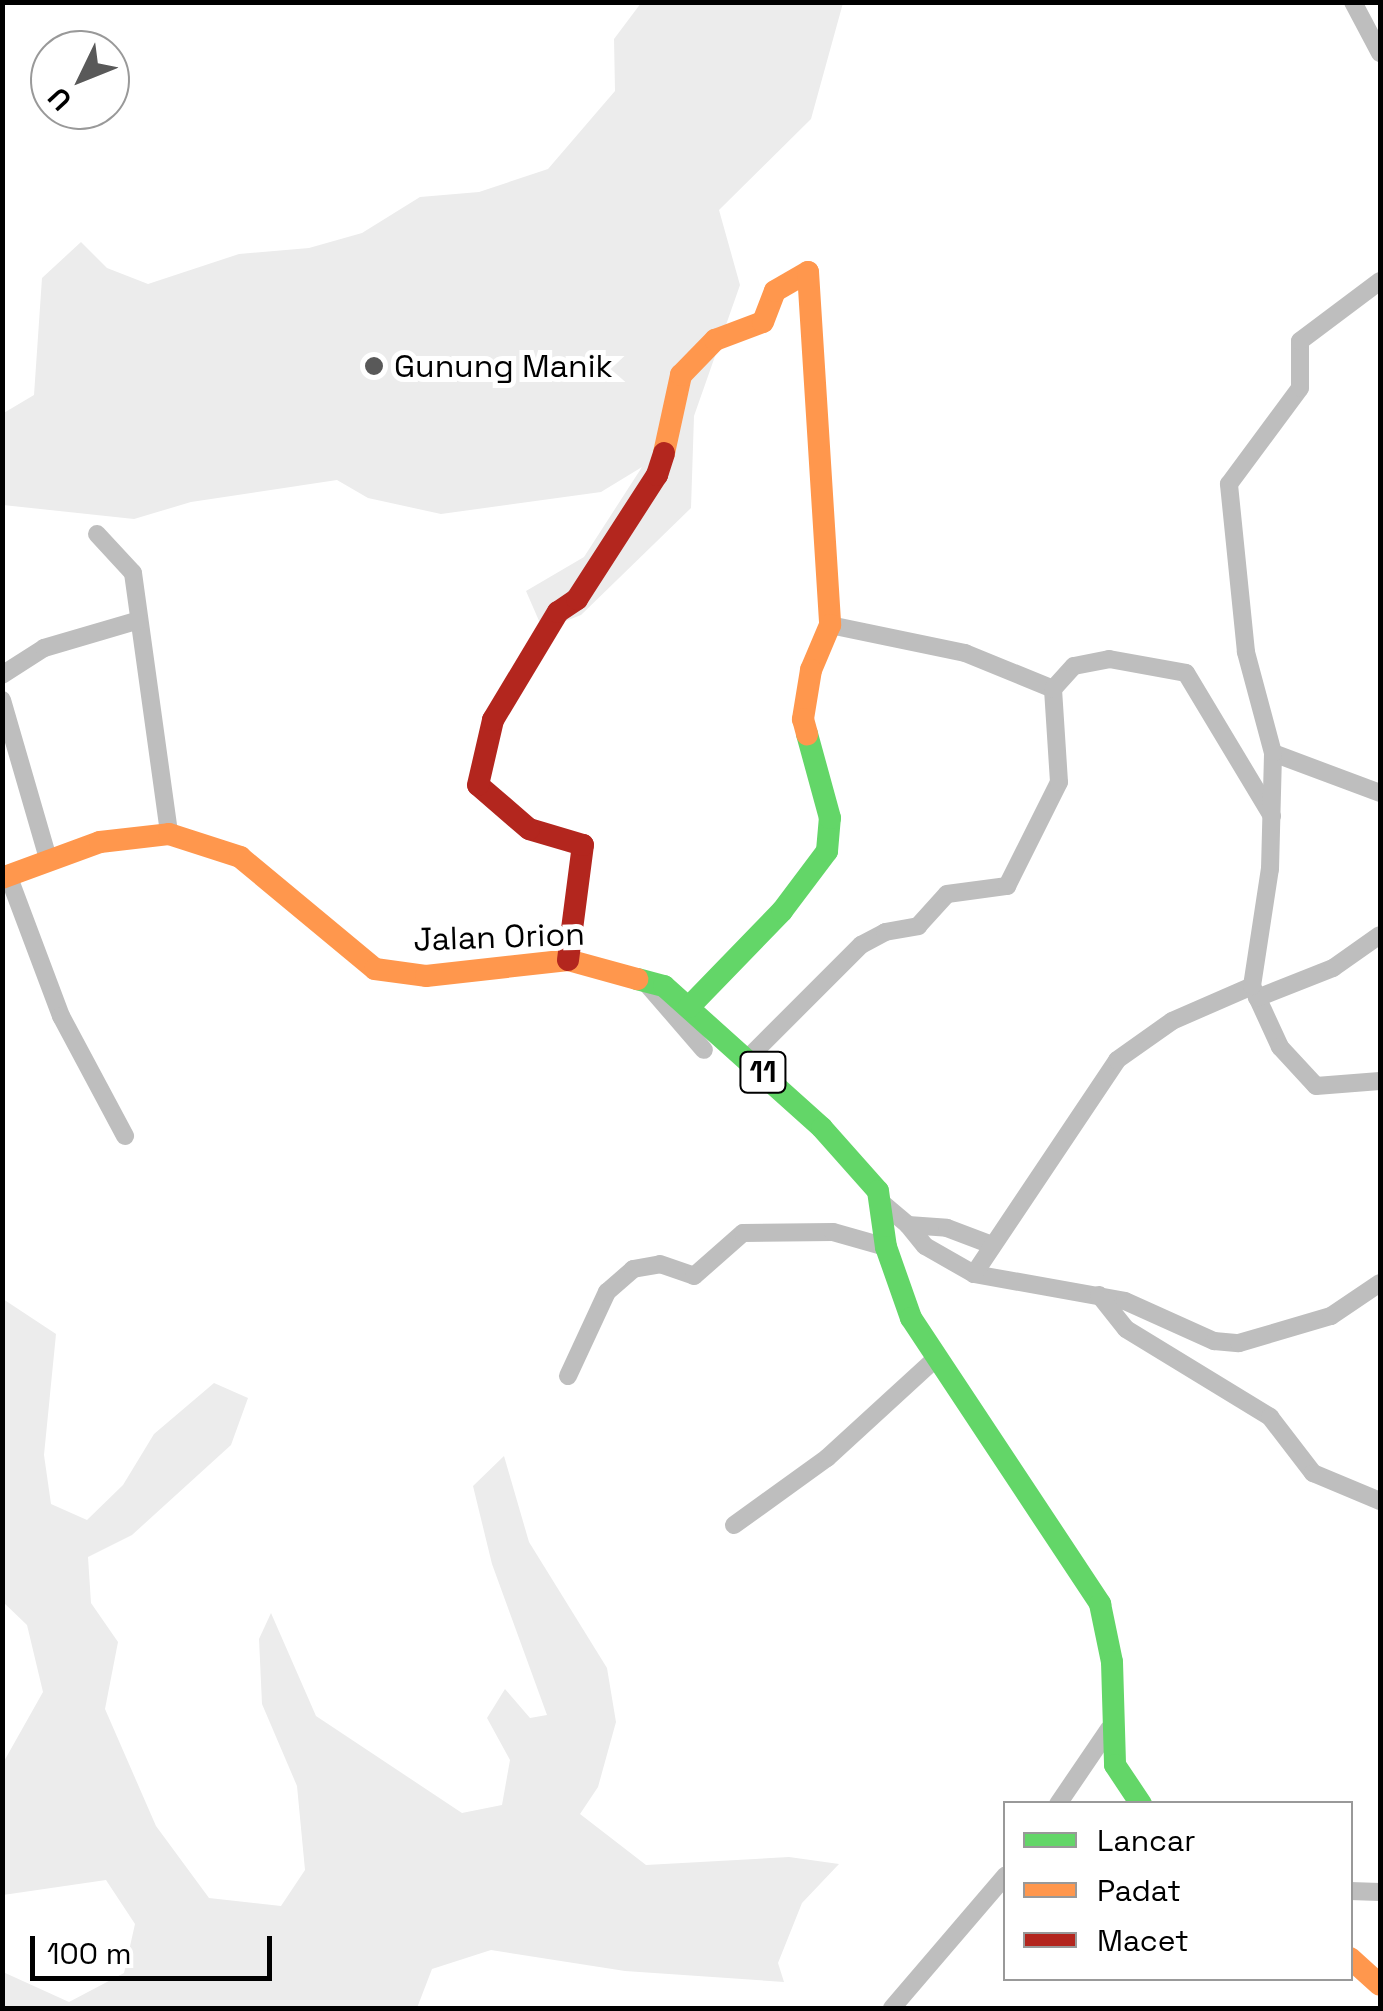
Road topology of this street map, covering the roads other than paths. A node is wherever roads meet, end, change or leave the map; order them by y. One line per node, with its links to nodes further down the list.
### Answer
1 (1354, 2): 2 (street)
2 (1380, 52)
3 (1380, 281): 10 (street)
4 (97, 534): 5 (street)
5 (139, 620): 7 (street); 13 (street)
6 (830, 625): 8 (street); 17 (main road); 20 (main road)
7 (2, 675)
8 (1053, 689): 12 (street); 22 (street)
9 (2, 700): 14 (street)
10 (1273, 752): 11 (street); 12 (street)
11 (1380, 793)
12 (1272, 816): 19 (street)
13 (169, 834): 14 (main road, Jalan Orion / 11); 17 (main road, Jalan Orion / 11)
14 (48, 858): 15 (main road, Jalan Orion / 11)
15 (5, 877): 24 (street)
16 (1380, 934): 19 (street)
17 (568, 960): 18 (main road, Jalan Orion / 11)
18 (642, 976): 20 (main road, Jalan Orion / 11); 21 (street)
19 (1255, 992): 23 (street); 27 (street)
20 (689, 1007): 22 (main road, Jalan Orion / 11)
21 (704, 1050)
22 (748, 1058): 25 (main road, Jalan Orion / 11)
23 (1380, 1080)
24 (125, 1136)
25 (882, 1203): 26 (street); 28 (main road, Jalan Orion / 11)
26 (908, 1225): 27 (street); 29 (street)
27 (992, 1245): 29 (street)
28 (886, 1247): 32 (main road, Jalan Orion / 11); 33 (street)
29 (974, 1274): 31 (street)
30 (1380, 1283): 31 (street)
31 (1099, 1294): 34 (street)
32 (934, 1360): 35 (street); 36 (main road, Jalan Orion / 11)
33 (568, 1376)
34 (1380, 1501)
35 (734, 1525)
36 (1109, 1728): 37 (street); 38 (main road, Jalan Orion / 11)
37 (1060, 1801)
38 (1140, 1801)
39 (1003, 1878): 44 (street)
40 (1353, 1891): 41 (street)
41 (1380, 1892)
42 (1353, 1961): 43 (main road)
43 (1380, 1985)
44 (892, 2008)

